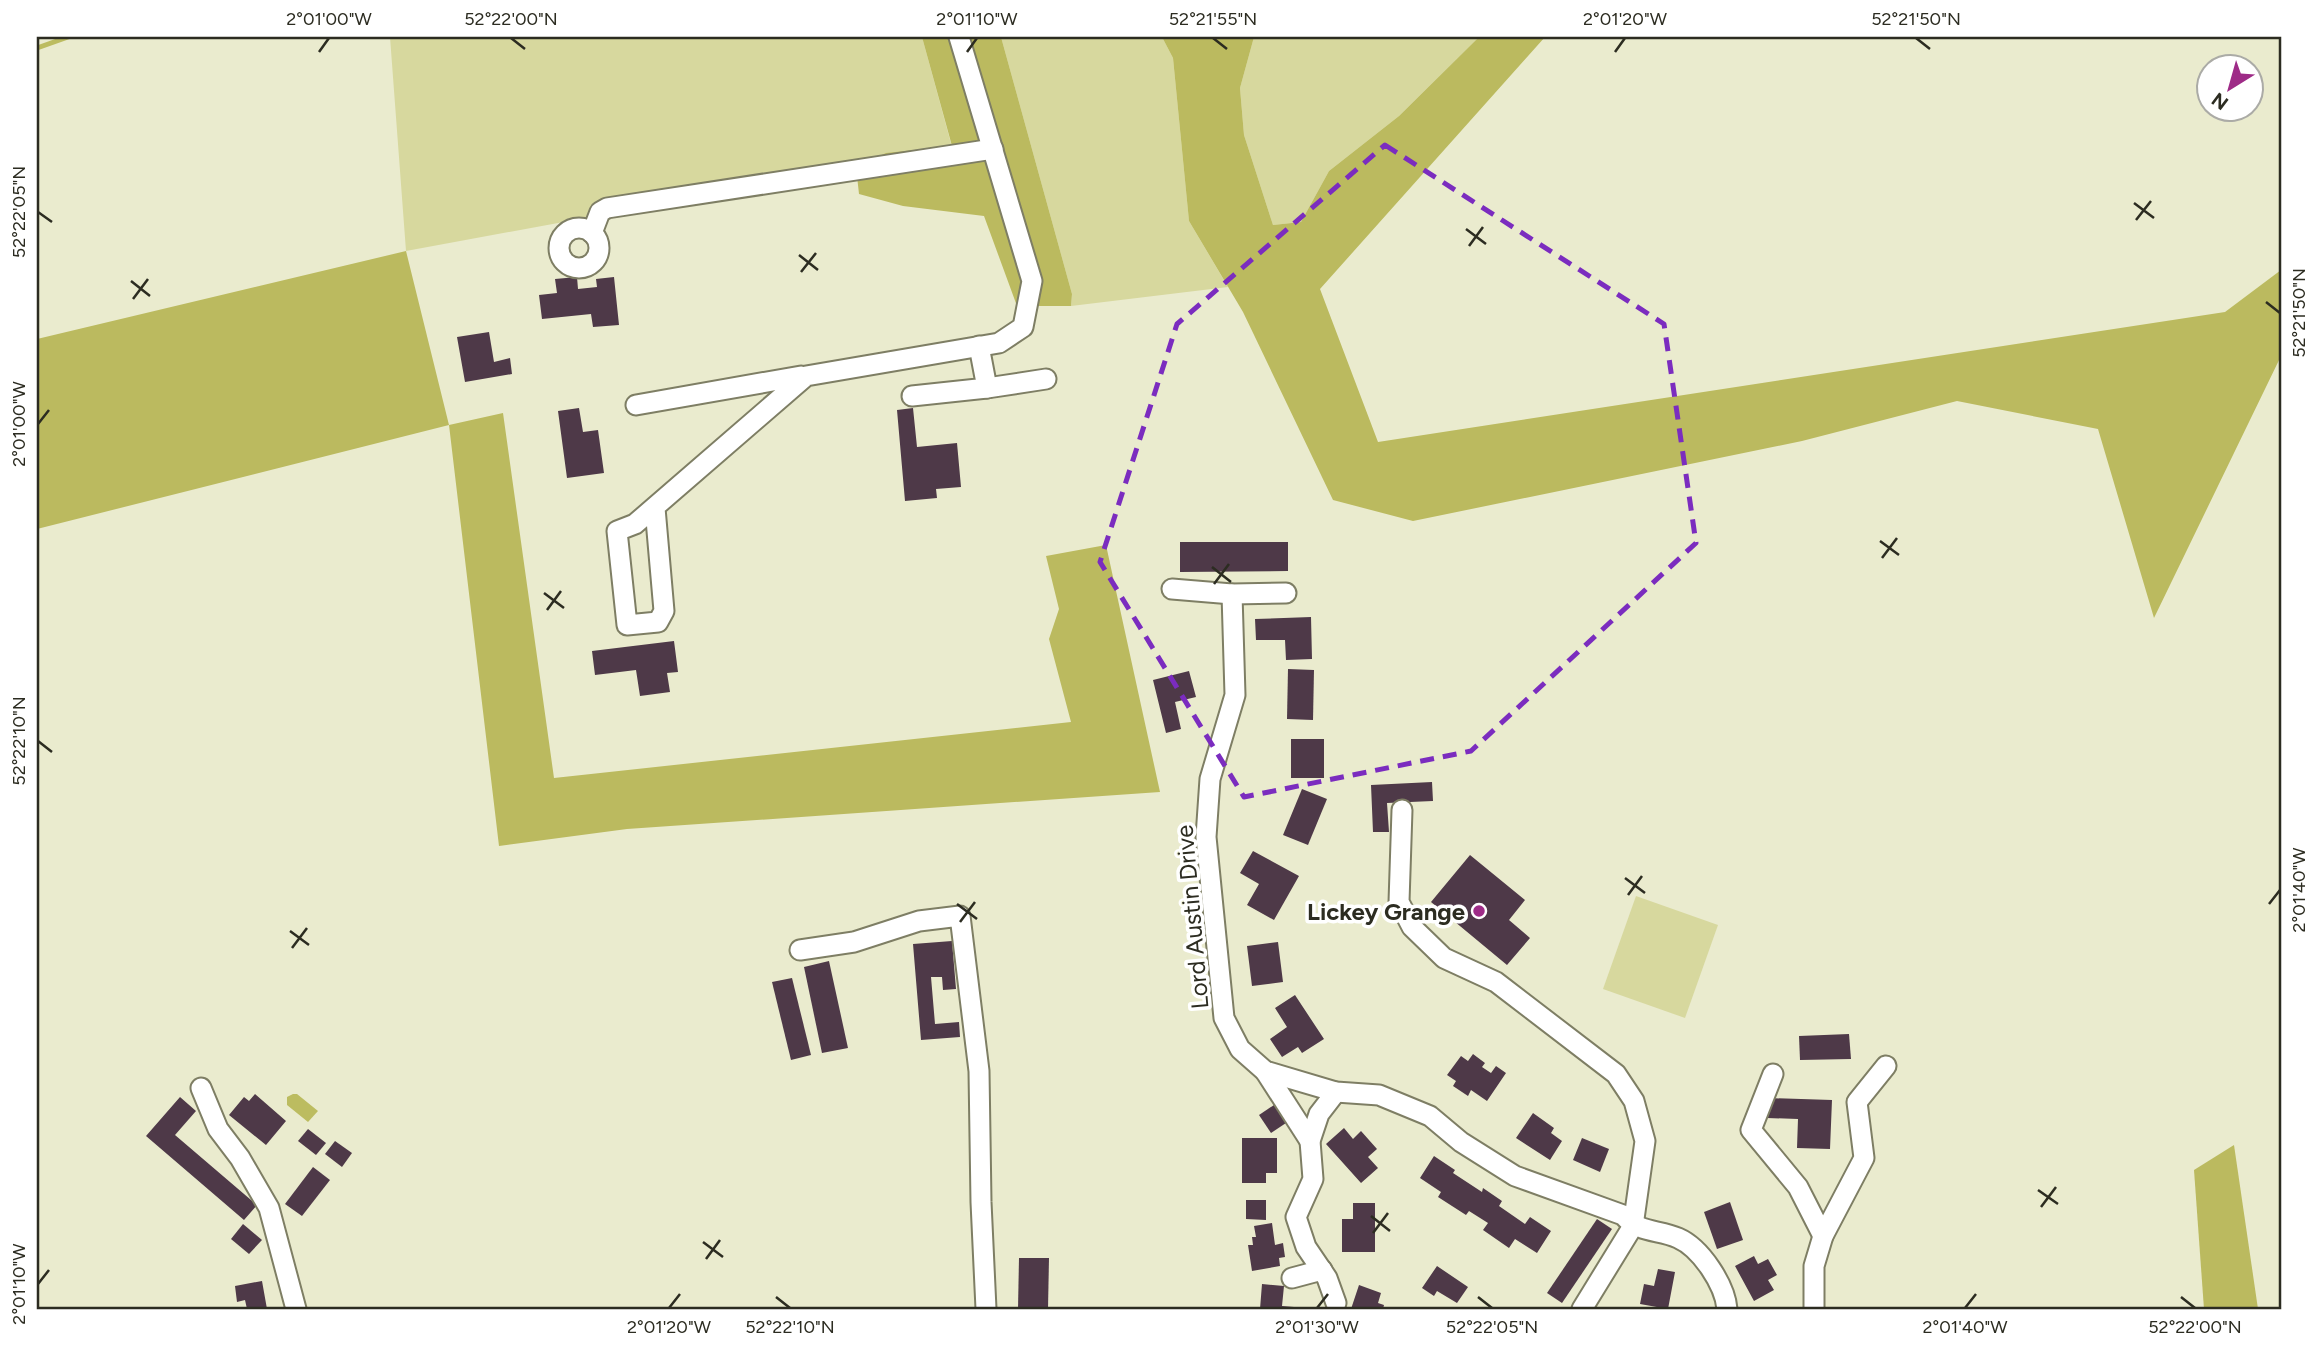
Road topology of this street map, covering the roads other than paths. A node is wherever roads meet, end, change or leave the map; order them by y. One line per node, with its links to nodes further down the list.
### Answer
1 (958, 37): 2 (street)
2 (993, 149): 3 (street); 4 (street)
3 (592, 233)
4 (979, 346): 5 (street); 7 (street)
5 (806, 376): 9 (street); 10 (street)
6 (1046, 379): 7 (street)
7 (987, 388): 8 (street)
8 (912, 396)
9 (636, 405)
10 (655, 508): 10 (street)
11 (1172, 589): 13 (street)
12 (1286, 593): 13 (street)
13 (1232, 594): 17 (street, Lord Austin Drive)
14 (1402, 810): 22 (street)
15 (800, 950): 28 (street)
16 (1886, 1066): 23 (street)
17 (1265, 1071): 20 (street, Lord Austin Drive); 21 (street)
18 (1773, 1074): 23 (street)
19 (201, 1088): 27 (street)
20 (1336, 1092): 21 (street); 22 (street, Lord Austin Drive)
21 (1310, 1141): 24 (street)
22 (1633, 1226): 29 (street); 30 (street, Lord Austin Drive)
23 (1823, 1236): 31 (street)
24 (1322, 1270): 25 (street); 26 (street)
25 (1292, 1278)
26 (1336, 1303)
27 (296, 1309)
28 (986, 1309)
29 (1582, 1309)
30 (1727, 1309)
31 (1814, 1309)

